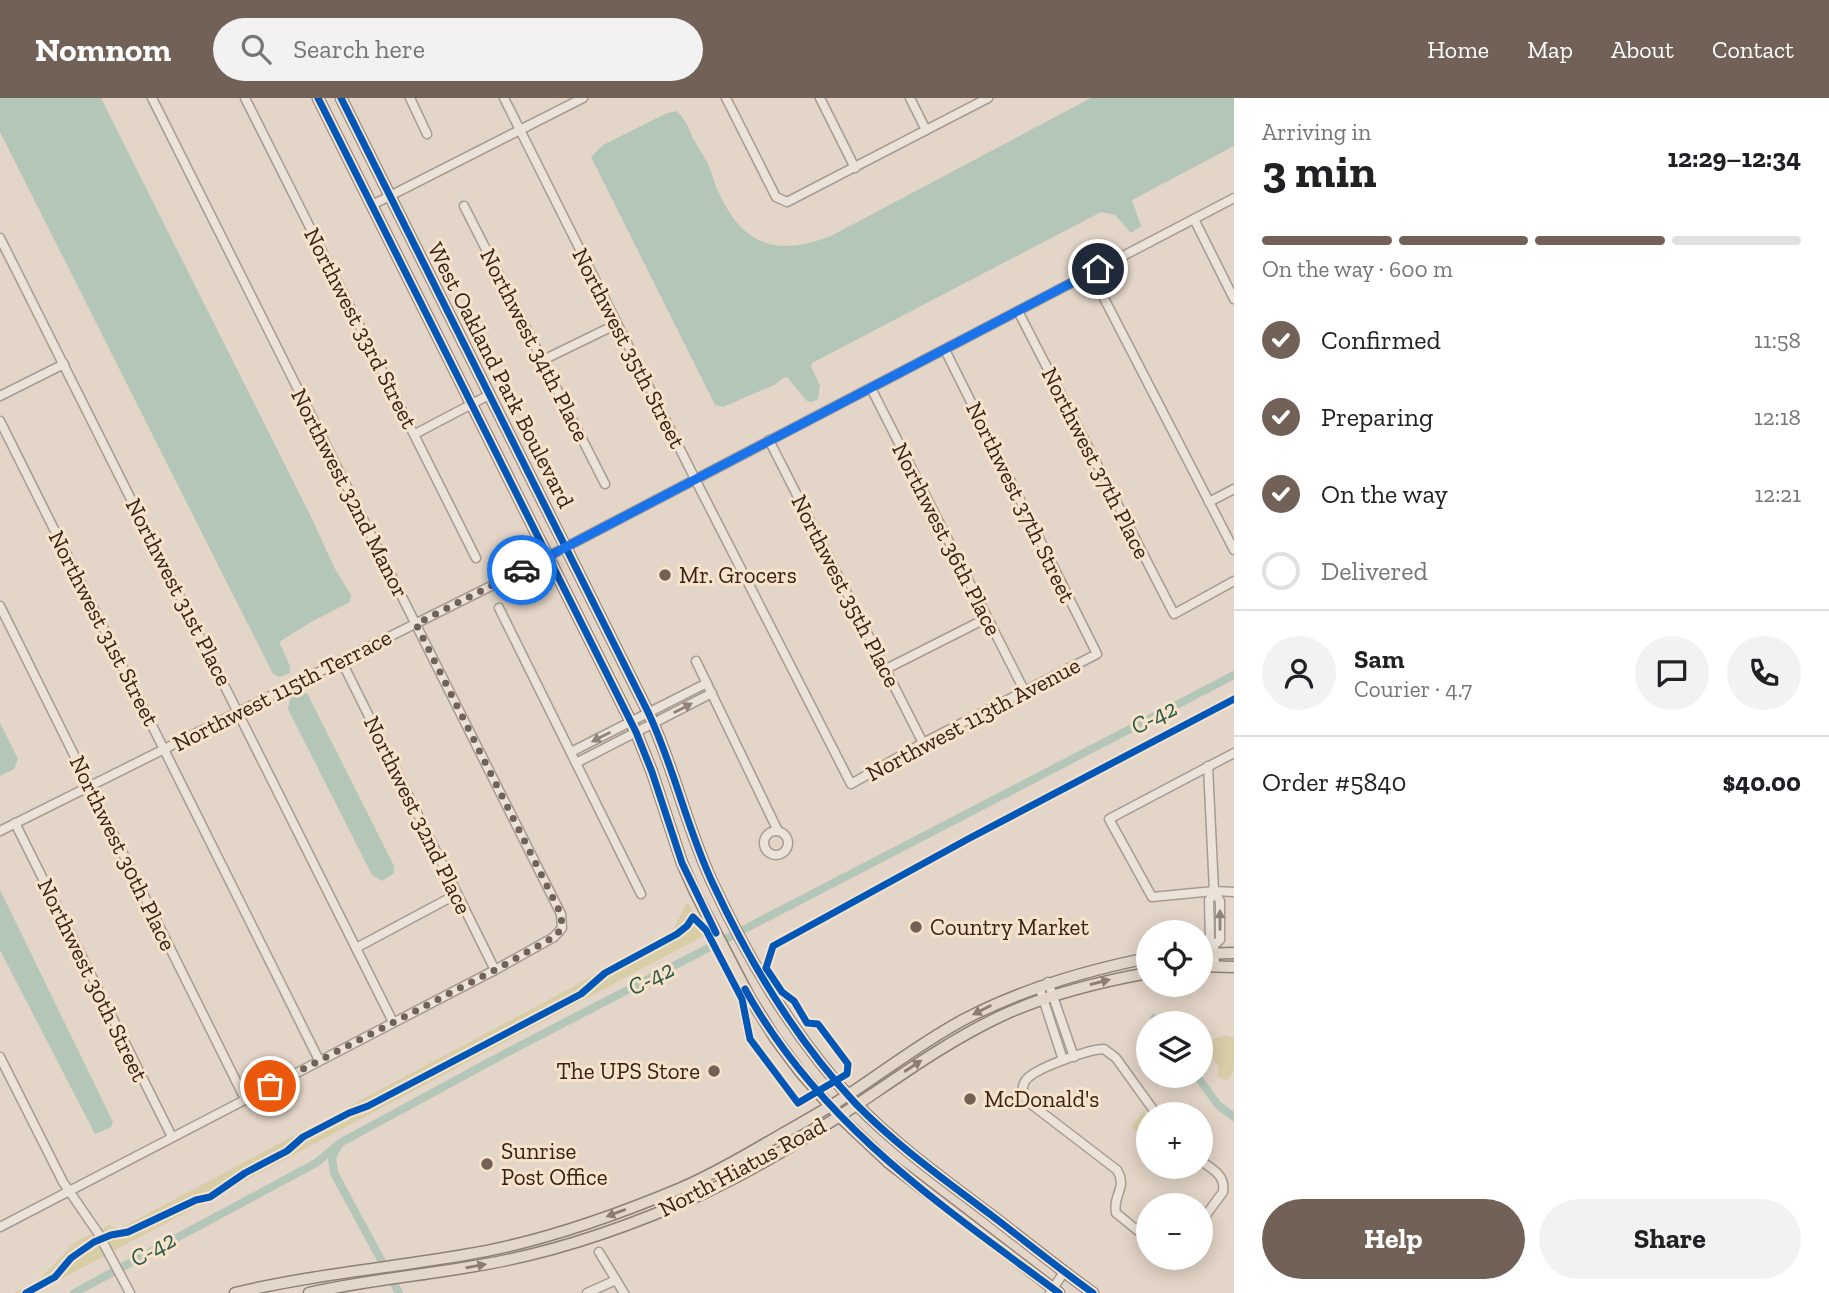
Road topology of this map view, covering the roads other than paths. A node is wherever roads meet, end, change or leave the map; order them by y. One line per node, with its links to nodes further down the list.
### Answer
1 (152, 98): 48 (street, Northwest 32nd Manor)
2 (246, 98): 34 (street, Northwest 33rd Street)
3 (318, 98): 18 (main road, West Oakland Park Boulevard)
4 (341, 98): 16 (main road, West Oakland Park Boulevard)
5 (410, 98): 14 (street)
6 (504, 98): 12 (street, Northwest 35th Street)
7 (583, 98): 12 (street)
8 (726, 98): 15 (street)
9 (820, 98): 15 (street)
10 (910, 98): 13 (street)
11 (988, 98): 13 (street)
12 (520, 130): 16 (street); 25 (street, Northwest 35th Street)
13 (926, 130): 15 (street)
14 (427, 134)
15 (855, 168)
16 (389, 196): 18 (street); 30 (main road, West Oakland Park Boulevard)
17 (1234, 198): 20 (street, Northwest 115th Terrace)
18 (372, 205): 32 (main road, West Oakland Park Boulevard)
19 (464, 206): 27 (street, Northwest 34th Place)
20 (1194, 219): 22 (street, Northwest 115th Terrace); 23 (street)
21 (0, 238): 28 (street, Northwest 31st Place)
22 (1091, 273): 24 (street, Northwest 115th Terrace); 39 (street)
23 (1234, 299)
24 (1018, 312): 26 (street, Northwest 115th Terrace); 44 (street, Northwest 37th Place)
25 (617, 324): 27 (street); 36 (street, Northwest 35th Street)
26 (945, 350): 29 (street, Northwest 115th Terrace); 49 (street, Northwest 37th Street)
27 (543, 359): 37 (street, Northwest 34th Place)
28 (64, 363): 31 (street); 56 (street, Northwest 31st Place)
29 (871, 388): 35 (street, Northwest 115th Terrace); 47 (street, Northwest 36th Place)
30 (489, 395): 32 (street); 40 (main road, West Oakland Park Boulevard)
31 (0, 396)
32 (471, 404): 34 (street); 42 (main road, West Oakland Park Boulevard)
33 (0, 421): 62 (street, Northwest 31st Street)
34 (415, 434): 43 (street, Northwest 33rd Street)
35 (769, 440): 36 (street, Northwest 115th Terrace); 52 (street, Northwest 35th Place)
36 (695, 479): 40 (street, Northwest 115th Terrace); 67 (street, Northwest 35th Street)
37 (605, 484)
38 (1234, 489): 39 (street)
39 (1209, 502): 41 (street)
40 (565, 547): 42 (street, Northwest 115th Terrace); 57 (main road, West Oakland Park Boulevard)
41 (1234, 551)
42 (548, 556): 48 (street, Northwest 115th Terrace); 58 (main road, West Oakland Park Boulevard)
43 (476, 558)
44 (1234, 581)
45 (0, 606): 68 (street, Northwest 30th Place)
46 (499, 608): 63 (street)
47 (987, 618): 52 (street); 54 (street, Northwest 36th Place)
48 (416, 624): 50 (street, Northwest 115th Terrace); 82 (street, Northwest 32nd Manor)
49 (1097, 654): 54 (street, Northwest 113th Avenue)
50 (341, 660): 56 (street, Northwest 115th Terrace); 74 (street, Northwest 32nd Place)
51 (696, 661): 53 (street)
52 (886, 669): 61 (street, Northwest 35th Place)
53 (707, 683): 55 (street); 57 (street)
54 (1024, 690): 61 (street, Northwest 113th Avenue)
55 (712, 693): 59 (street, one-way to 55); 71 (street)
56 (239, 712): 62 (street, Northwest 115th Terrace); 76 (street, Northwest 31st Place)
57 (648, 712): 58 (street); 59 (main road, West Oakland Park Boulevard)
58 (630, 721): 60 (main road, West Oakland Park Boulevard); 63 (street, one-way to 63)
59 (653, 723): 60 (street); 91 (main road, West Oakland Park Boulevard)
60 (635, 732): 65 (street); 95 (main road, West Oakland Park Boulevard)
61 (923, 743): 67 (street, Northwest 113th Avenue)
62 (164, 749): 68 (street, Northwest 115th Terrace); 89 (street, Northwest 31st Street)
63 (570, 752): 65 (street)
64 (1234, 753): 66 (street)
65 (576, 762): 75 (street)
66 (1208, 766): 72 (street); 72 (street)
67 (850, 784)
68 (89, 786): 69 (street, Northwest 115th Terrace); 92 (street, Northwest 30th Place)
69 (15, 823): 70 (street, Northwest 115th Terrace); 97 (street, Northwest 30th Street)
70 (0, 831)
71 (778, 831)
72 (1214, 892): 73 (street); 77 (street)
73 (1234, 892)
74 (457, 894): 76 (street); 82 (street, Northwest 32nd Place)
75 (641, 894)
76 (356, 948): 86 (street, Northwest 31st Place)
77 (1214, 949): 78 (main road); 80 (street)
78 (1234, 953)
79 (1136, 960): 84 (main road, North Hiatus Road)
80 (1215, 966): 81 (main road)
81 (1234, 967)
82 (495, 970): 86 (street)
83 (1136, 975): 85 (main road, North Hiatus Road, one-way to 83)
84 (1043, 984): 85 (street); 91 (main road, North Hiatus Road, one-way to 91)
85 (1048, 997): 87 (street); 90 (street); 94 (main road, North Hiatus Road, one-way to 85)
86 (393, 1022): 89 (street)
87 (1074, 1056): 90 (street); 93 (street)
88 (0, 1057): 99 (street)
89 (319, 1060): 92 (street)
90 (1063, 1060): 102 (street)
91 (848, 1095): 94 (main road, West Oakland Park Boulevard); 95 (main road, North Hiatus Road)
92 (245, 1099): 97 (street)
93 (1148, 1102)
94 (857, 1105): 96 (main road, North Hiatus Road); 104 (main road, West Oakland Park Boulevard)
95 (830, 1107): 96 (main road, West Oakland Park Boulevard); 108 (main road, North Hiatus Road, one-way to 108)
96 (839, 1116): 106 (main road, West Oakland Park Boulevard); 109 (main road, North Hiatus Road, one-way to 96)
97 (172, 1138): 99 (street)
98 (1213, 1171): 100 (street)
99 (69, 1191): 101 (street); 107 (street)
100 (1213, 1205)
101 (0, 1227)
102 (1136, 1229)
103 (599, 1252): 105 (street)
104 (1064, 1272): 106 (street); 112 (main road, West Oakland Park Boulevard)
105 (616, 1280): 110 (street); 111 (street)
106 (1054, 1292)
107 (130, 1293)
108 (235, 1293)
109 (309, 1293)
110 (587, 1293)
111 (624, 1293)
112 (1093, 1293)

